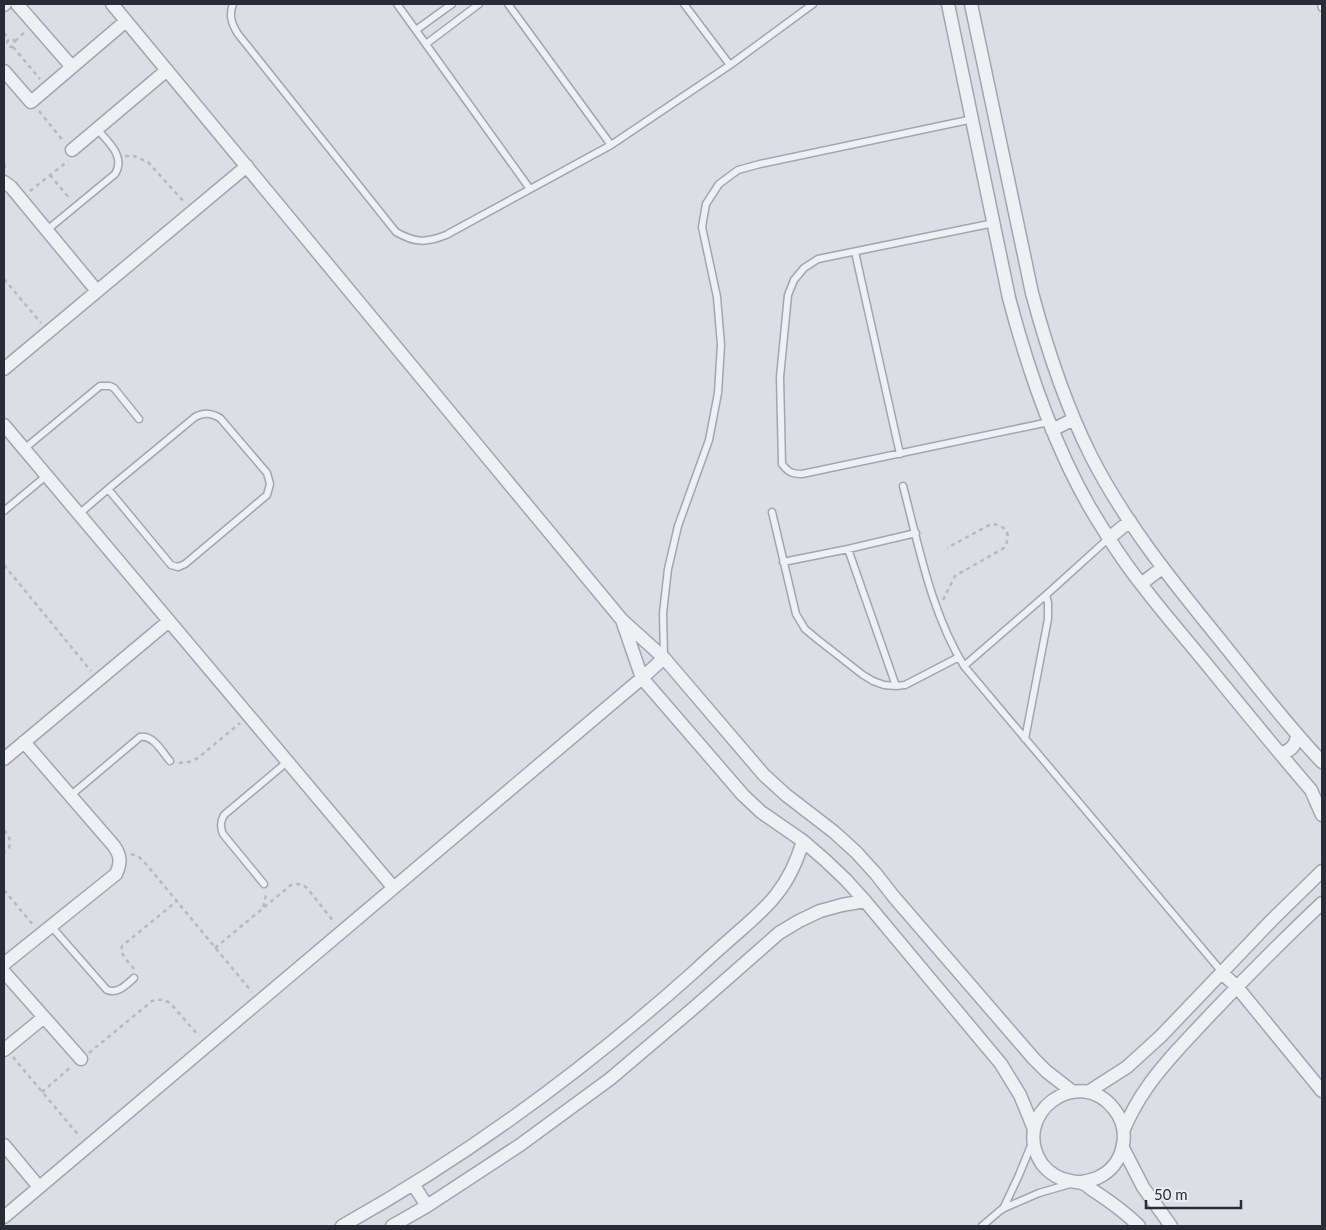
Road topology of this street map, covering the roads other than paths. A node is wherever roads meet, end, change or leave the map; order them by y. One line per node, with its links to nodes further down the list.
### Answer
1 (17, 4): 20 (street)
2 (112, 4): 14 (street)
3 (233, 4): 29 (lane)
4 (397, 4): 15 (lane)
5 (452, 4): 15 (lane)
6 (479, 4): 16 (lane)
7 (508, 4): 25 (lane)
8 (684, 4): 19 (lane)
9 (813, 4): 19 (lane)
10 (948, 4): 18 (street)
11 (971, 4): 17 (street)
12 (1321, 4): 13 (lane)
13 (1322, 8)
14 (126, 21): 20 (street); 21 (street)
15 (416, 30): 16 (lane)
16 (426, 44): 29 (lane)
17 (982, 55): 18 (street); 34 (street)
18 (960, 59): 23 (street)
19 (730, 65): 25 (lane)
20 (72, 67): 22 (street)
21 (167, 70): 24 (street); 27 (street)
22 (4, 71)
23 (973, 119): 30 (street); 60 (lane)
24 (97, 129): 26 (street); 31 (lane)
25 (611, 145): 29 (lane)
26 (72, 150)
27 (246, 166): 33 (street); 57 (street)
28 (4, 182): 31 (street)
29 (530, 189)
30 (994, 224): 32 (lane); 35 (street)
31 (47, 230): 33 (street)
32 (855, 252): 42 (lane); 42 (lane)
33 (97, 291): 36 (street)
34 (1032, 293): 35 (street); 38 (street)
35 (1009, 298): 40 (street)
36 (4, 369)
37 (139, 419): 41 (lane)
38 (1074, 419): 40 (street); 49 (street)
39 (4, 425): 41 (street)
40 (1050, 426): 42 (lane); 51 (street)
41 (24, 449): 43 (street)
42 (900, 454)
43 (46, 476): 46 (lane); 48 (street)
44 (903, 486): 50 (lane)
45 (108, 489): 45 (lane); 48 (lane)
46 (4, 511)
47 (772, 512): 53 (lane)
48 (79, 514): 58 (street)
49 (1130, 521): 51 (street); 54 (street)
50 (916, 533): 52 (lane); 59 (lane)
51 (1109, 538): 55 (street); 56 (lane)
52 (848, 549): 53 (lane); 63 (lane)
53 (783, 562): 63 (lane)
54 (1162, 568): 55 (street); 64 (street)
55 (1141, 584): 67 (street)
56 (1046, 595): 61 (lane); 65 (lane)
57 (622, 620): 60 (street); 62 (street)
58 (169, 621): 66 (street); 70 (street)
59 (959, 657): 61 (lane); 63 (lane)
60 (664, 658): 62 (street); 90 (street)
61 (964, 666): 65 (lane)
62 (642, 678): 74 (street); 77 (street)
63 (896, 686)
64 (1297, 735): 67 (street); 71 (street)
65 (1025, 739): 83 (lane)
66 (24, 742): 68 (street); 72 (street)
67 (1280, 753): 73 (street)
68 (4, 759)
69 (170, 761): 72 (lane)
70 (287, 762): 76 (lane); 77 (street)
71 (1322, 762)
72 (70, 796): 80 (street)
73 (1322, 815)
74 (803, 841): 78 (street); 97 (street)
75 (1322, 871): 83 (street)
76 (264, 884)
77 (393, 887): 98 (street)
78 (865, 901): 93 (street); 99 (street)
79 (1322, 903): 85 (street)
80 (46, 930): 81 (street); 84 (lane)
81 (4, 964)
82 (4, 972): 86 (street)
83 (1222, 973): 85 (street); 91 (street)
84 (134, 978)
85 (1237, 987): 89 (street); 92 (street)
86 (44, 1017): 87 (street); 88 (street)
87 (5, 1049)
88 (81, 1059)
89 (1322, 1091)
90 (1073, 1092): 91 (street); 93 (street)
91 (1088, 1092): 92 (street)
92 (1124, 1129): 95 (street)
93 (1034, 1134): 96 (street); 100 (lane)
94 (4, 1146): 98 (street)
95 (1123, 1148): 96 (street); 106 (street)
96 (1079, 1182): 100 (lane); 105 (street)
97 (413, 1184): 99 (street); 102 (street)
98 (39, 1187): 101 (street)
99 (426, 1206): 103 (street)
100 (1002, 1209): 104 (lane)
101 (4, 1216)
102 (342, 1226)
103 (392, 1226)
104 (982, 1226)
105 (1139, 1226)
106 (1171, 1226)

